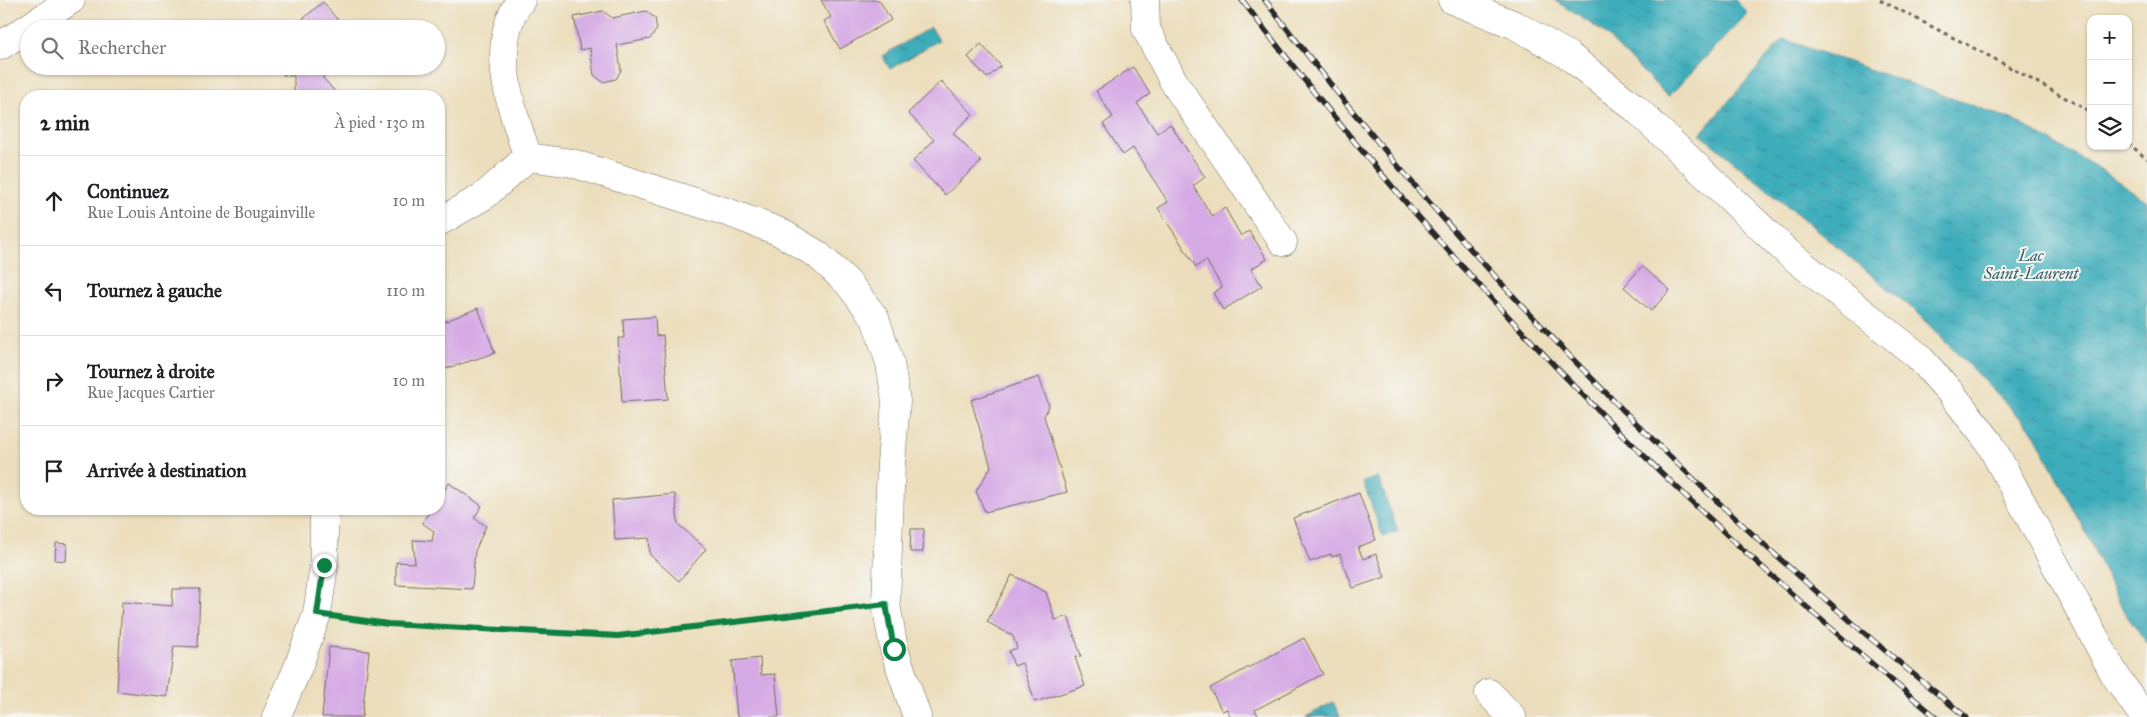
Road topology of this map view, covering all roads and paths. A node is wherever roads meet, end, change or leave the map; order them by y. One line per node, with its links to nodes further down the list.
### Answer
1 (71, 0): 6 (street)
2 (521, 0): 11 (street)
3 (1145, 0): 14 (street)
4 (1452, 0): 22 (street)
5 (1880, 0): 9 (path)
6 (40, 20)
7 (20, 33): 8 (street)
8 (0, 46)
9 (2087, 110)
10 (2132, 146): 12 (path)
11 (528, 157): 13 (street); 16 (street)
12 (2147, 159)
13 (445, 219)
14 (1284, 242)
15 (324, 515): 17 (street)
16 (886, 604): 17 (path); 20 (street)
17 (317, 614): 19 (street)
18 (1489, 693): 21 (street)
19 (276, 717)
20 (917, 717)
21 (1512, 717)
22 (2144, 717)

